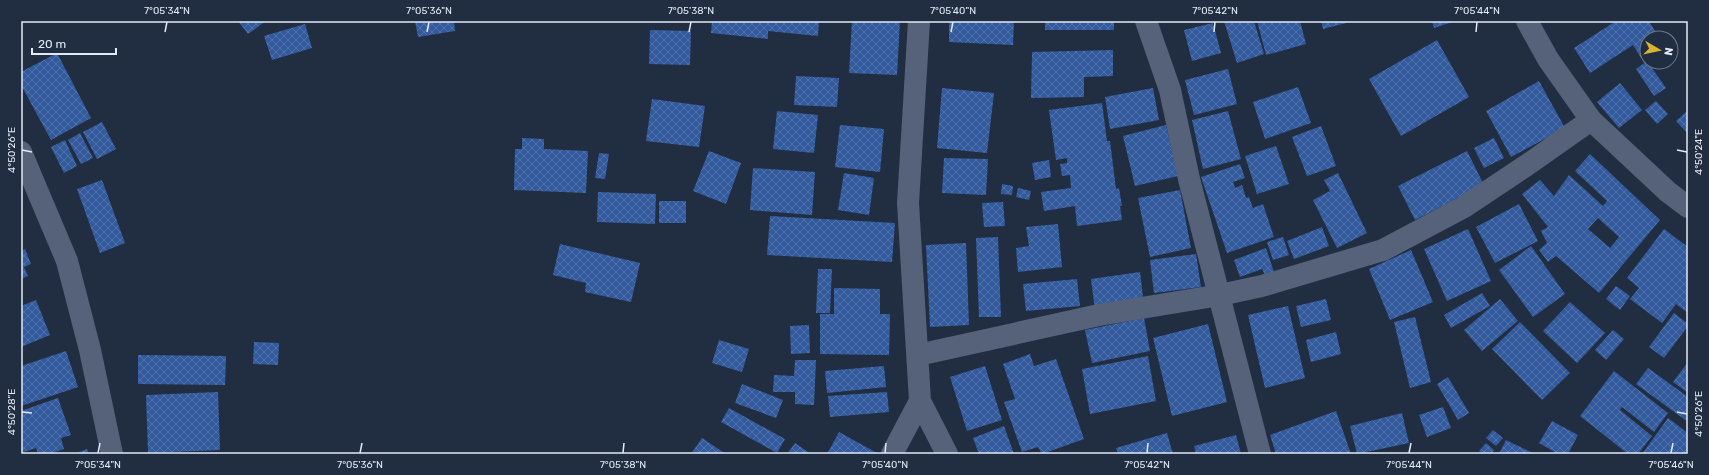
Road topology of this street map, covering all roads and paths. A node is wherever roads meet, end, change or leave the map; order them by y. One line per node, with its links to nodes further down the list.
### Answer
1 (919, 21): 8 (street)
2 (1146, 21): 7 (street)
3 (1527, 21): 4 (street)
4 (1591, 120): 6 (street); 7 (street)
5 (21, 152): 10 (street)
6 (1688, 207)
7 (1220, 295): 8 (street); 13 (street)
8 (918, 355): 9 (street)
9 (920, 401): 11 (street); 12 (street)
10 (112, 454)
11 (892, 454)
12 (946, 454)
13 (1260, 454)

